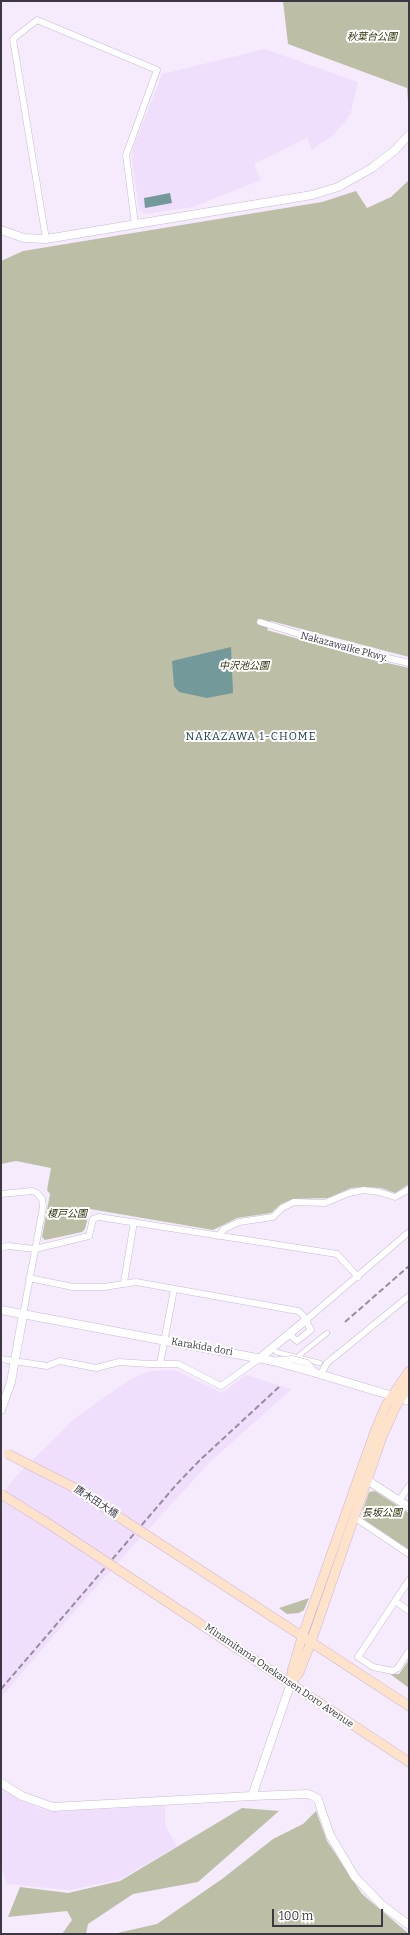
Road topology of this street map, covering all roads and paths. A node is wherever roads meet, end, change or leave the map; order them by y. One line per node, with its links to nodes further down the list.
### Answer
1 (409, 135): 2 (street)
2 (135, 224): 4 (street); 4 (street)
3 (1, 230): 4 (street)
4 (46, 239)
5 (260, 622): 6 (street, Nakazawaike Pkwy.)
6 (409, 663)
7 (409, 1189): 11 (street)
8 (1, 1194): 13 (street)
9 (134, 1222): 11 (street); 13 (street); 16 (street)
10 (409, 1232): 14 (street)
11 (218, 1236): 14 (street)
12 (1, 1248): 13 (street)
13 (35, 1249): 15 (street)
14 (358, 1277): 21 (street)
15 (29, 1278): 16 (street); 20 (street)
16 (124, 1282): 17 (street)
17 (174, 1289): 21 (street); 23 (street)
18 (409, 1296): 31 (street)
19 (1, 1310): 20 (street, Karakida dori)
20 (23, 1315): 23 (street, Karakida dori); 27 (street)
21 (306, 1320): 24 (street)
22 (327, 1333): 25 (street)
23 (164, 1340): 24 (street, Karakida dori); 28 (street)
24 (272, 1356): 25 (street); 28 (street); 31 (street, Karakida dori, bridge)
25 (297, 1357): 29 (street)
26 (1, 1359): 27 (street)
27 (15, 1360): 28 (street); 34 (street)
28 (160, 1364)
29 (320, 1364)
30 (409, 1370): 33 (main road)
31 (318, 1373): 33 (street, Karakida dori)
32 (409, 1385): 33 (main road)
33 (400, 1399): 36 (main road); 46 (main road)
34 (1, 1410)
35 (5, 1453): 46 (main road, 唐木田大橋, bridge)
36 (367, 1480): 39 (street); 41 (main road)
37 (409, 1486): 39 (street)
38 (1, 1494): 49 (main road, Minamitama Onekansen Doro Avenue, bridge)
39 (399, 1500): 40 (street)
40 (409, 1507)
41 (354, 1517): 42 (street); 47 (main road)
42 (409, 1554)
43 (409, 1580): 44 (street)
44 (395, 1601): 45 (street); 48 (street)
45 (409, 1610)
46 (302, 1637): 47 (main road); 49 (main road)
47 (311, 1642): 49 (main road); 50 (main road)
48 (409, 1651)
49 (291, 1683): 51 (main road, Minamitama Onekansen Doro Avenue); 53 (street)
50 (409, 1706)
51 (409, 1762)
52 (1, 1783): 53 (street)
53 (252, 1796): 54 (street)
54 (409, 1925)

